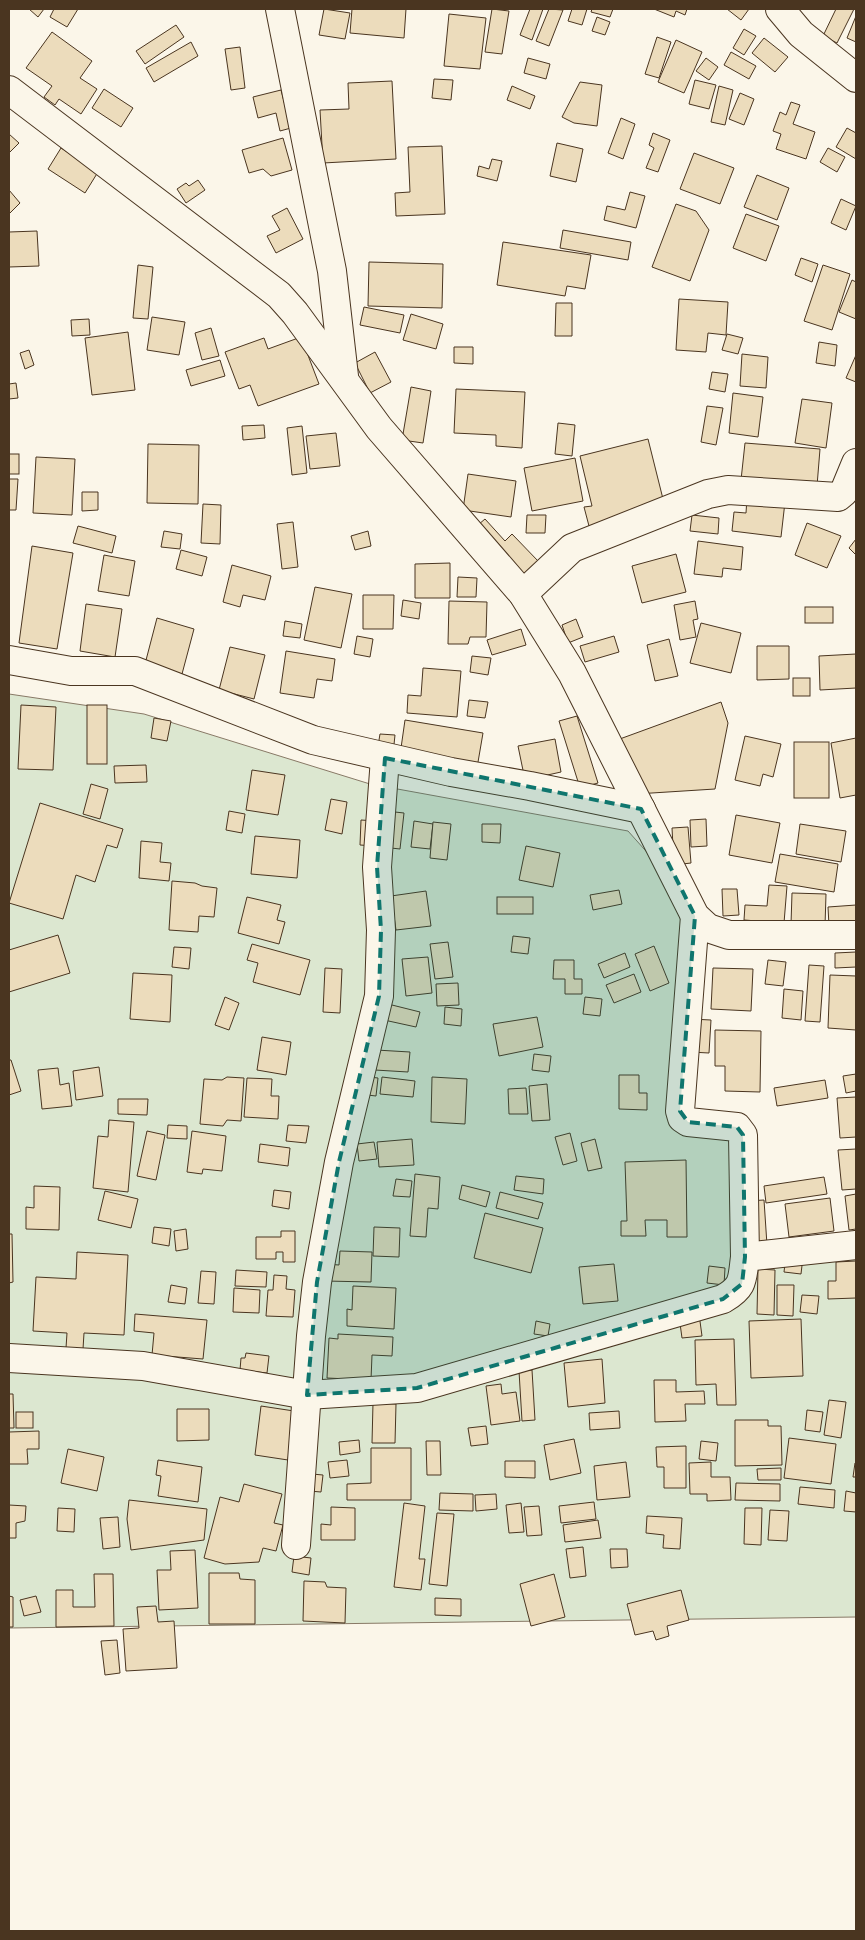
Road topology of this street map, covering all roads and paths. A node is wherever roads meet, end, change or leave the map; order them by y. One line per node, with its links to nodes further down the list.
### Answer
1 (280, 9): 5 (street)
2 (780, 9): 3 (street)
3 (856, 78)
4 (9, 90): 5 (street)
5 (344, 378): 7 (street)
6 (856, 463): 7 (street)
7 (523, 594): 10 (street)
8 (9, 660): 9 (street)
9 (385, 758): 10 (street); 16 (street)
10 (641, 809): 11 (street)
11 (695, 916): 12 (street); 14 (street)
12 (856, 935)
13 (856, 1245): 14 (street)
14 (745, 1257): 16 (street)
15 (9, 1358): 16 (street)
16 (307, 1395): 17 (street)
17 (296, 1545)

